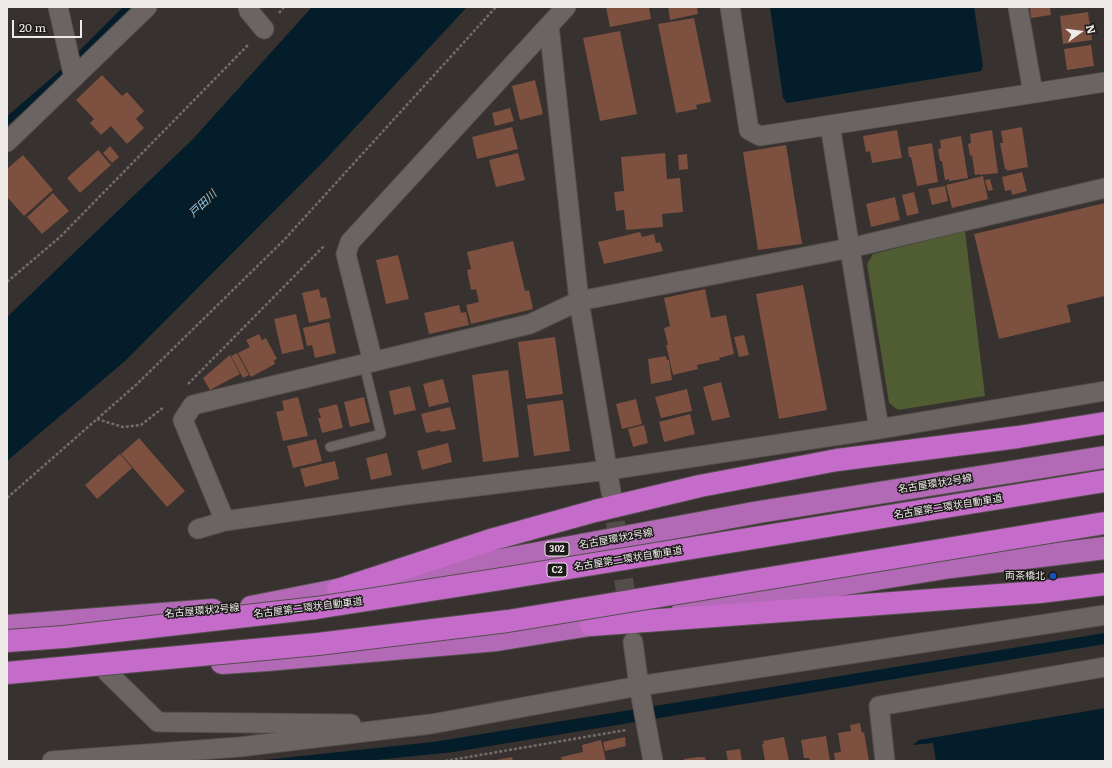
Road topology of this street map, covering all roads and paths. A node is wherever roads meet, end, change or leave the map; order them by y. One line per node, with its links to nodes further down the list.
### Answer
1 (58, 7): 11 (street)
2 (147, 7): 11 (street)
3 (248, 7): 10 (street)
4 (284, 7): 10 (path)
5 (496, 7): 25 (path)
6 (566, 7): 9 (street)
7 (730, 7): 14 (street)
8 (1018, 7): 13 (street)
9 (549, 26): 17 (street); 20 (street)
10 (264, 30): 19 (path)
11 (74, 78): 15 (street)
12 (1105, 82): 13 (street)
13 (1033, 94): 14 (street)
14 (830, 125): 18 (street)
15 (7, 142)
16 (1105, 188): 18 (street)
17 (350, 242): 21 (street); 22 (path)
18 (850, 248): 20 (street); 27 (street)
19 (7, 282)
20 (579, 301): 21 (street); 30 (street)
21 (369, 363): 28 (lane); 34 (street)
22 (188, 384)
23 (1105, 391): 27 (street)
24 (165, 406): 25 (path)
25 (97, 419): 33 (path)
26 (1105, 423): 39 (highway)
27 (879, 429): 30 (street)
28 (330, 447)
29 (1105, 457): 39 (highway, 名古屋環状2号線 / 302)
30 (608, 470): 32 (street); 34 (street)
31 (1105, 481): 43 (highway, 名古屋第二環状自動車道 / C2, bridge)
32 (611, 492)
33 (7, 498)
34 (225, 521): 36 (street)
35 (1105, 523): 47 (highway, bridge)
36 (198, 529)
37 (1105, 548): 41 (highway)
38 (1105, 584): 41 (highway)
39 (338, 590): 42 (highway, 名古屋環状2号線 / 302)
40 (1105, 615): 49 (street)
41 (590, 625): 46 (highway)
42 (7, 626)
43 (7, 641)
44 (633, 642): 49 (street)
45 (1105, 667): 55 (street)
46 (107, 672): 48 (highway); 50 (street)
47 (7, 673)
48 (7, 683)
49 (640, 693): 50 (street); 51 (street)
50 (431, 724): 52 (street)
51 (646, 726): 53 (path); 54 (street)
52 (52, 761)
53 (445, 761)
54 (653, 761)
55 (886, 761)

